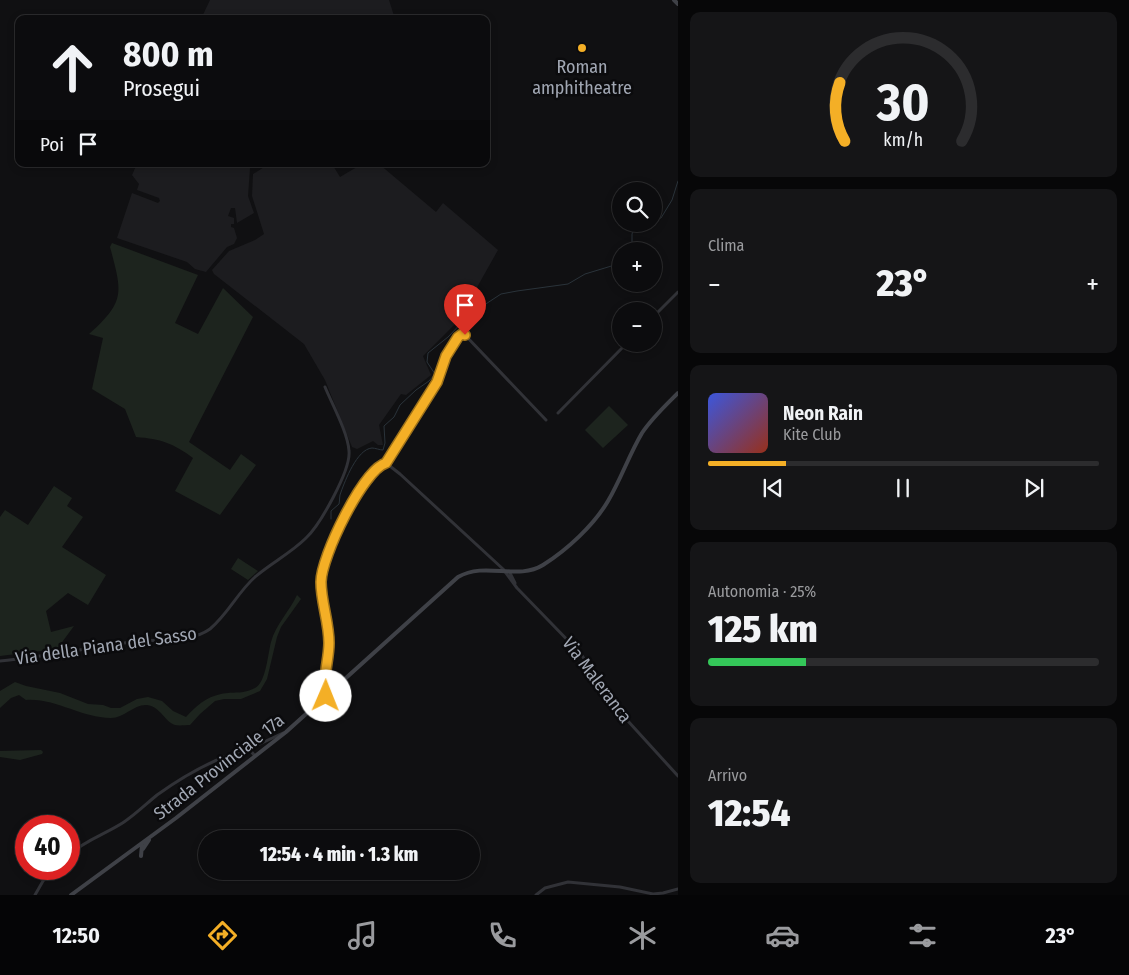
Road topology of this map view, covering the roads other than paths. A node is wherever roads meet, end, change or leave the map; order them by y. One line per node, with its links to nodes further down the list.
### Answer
1 (674, 0): 2 (main road)
2 (678, 4)
3 (678, 292): 4 (street)
4 (662, 308)
5 (618, 352): 8 (street)
6 (325, 387): 12 (street, Via della Piana del Sasso)
7 (678, 393): 11 (main road, Strada Provinciale 17a)
8 (558, 413)
9 (546, 420): 10 (street)
10 (386, 463): 11 (street); 13 (street)
11 (507, 571): 13 (main road, Strada Provinciale 17a); 17 (street, Via Maleranca)
12 (0, 661)
13 (326, 696): 14 (main road, Strada Provinciale 17a)
14 (286, 732): 15 (street); 16 (main road, Strada Provinciale 17a)
15 (249, 749): 16 (street); 18 (street)
16 (255, 756): 19 (main road, Strada Provinciale 17a)
17 (678, 776)
18 (80, 846)
19 (142, 846): 20 (main road); 20 (main road)
20 (133, 850): 24 (main road)
21 (45, 880): 23 (street)
22 (678, 889): 25 (street)
23 (35, 895)
24 (71, 895)
25 (536, 895)

